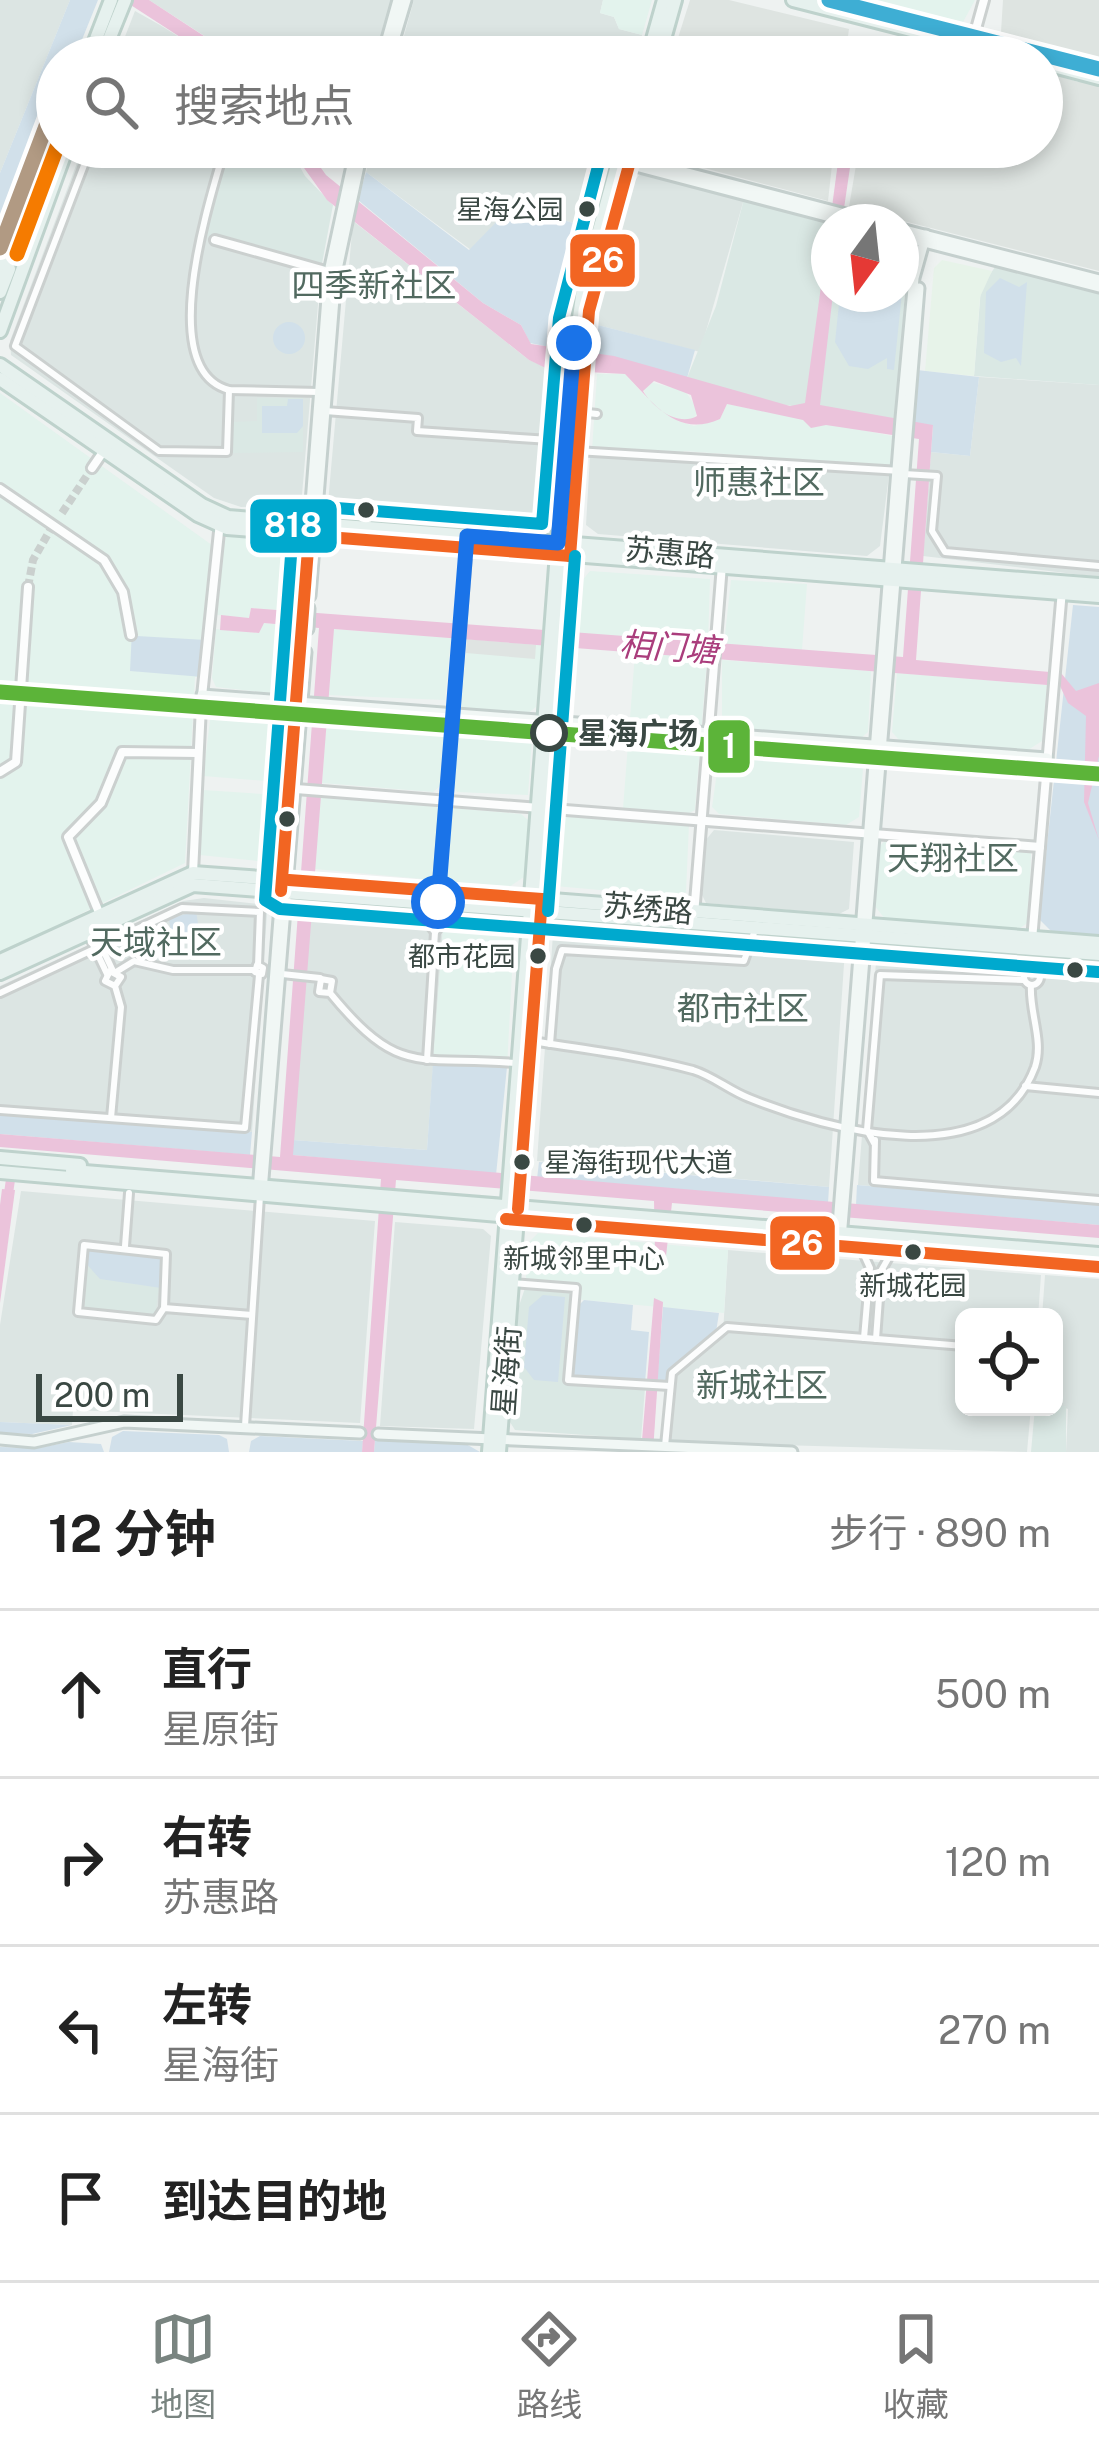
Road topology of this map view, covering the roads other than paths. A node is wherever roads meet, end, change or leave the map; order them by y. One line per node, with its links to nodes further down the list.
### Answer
1 (402, 0): 12 (main road)
2 (664, 0): 13 (main road)
3 (675, 0): 14 (main road)
4 (793, 0): 8 (main road)
5 (837, 0): 8 (main road)
6 (984, 0): 16 (street)
7 (116, 5): 10 (main road); 11 (main road)
8 (851, 9): 9 (main road)
9 (871, 14): 15 (main road); 16 (main road)
10 (99, 36)
11 (108, 36)
12 (392, 36)
13 (654, 36)
14 (665, 36)
15 (946, 36)
16 (974, 36)
17 (1063, 63): 19 (main road)
18 (1063, 68): 19 (main road)
19 (1099, 74)
20 (49, 168): 27 (main road)
21 (55, 168): 27 (main road)
22 (84, 168): 43 (street)
23 (219, 168): 29 (street)
24 (354, 168): 34 (main road)
25 (624, 168): 42 (main road, 星海街)
26 (672, 168): 28 (main road)
27 (43, 190): 35 (main road); 37 (main road); 38 (main road); 39 (main road)
28 (811, 209)
29 (202, 233): 31 (street); 33 (street)
30 (919, 238): 32 (main road)
31 (215, 240): 33 (street); 34 (street)
32 (925, 240): 36 (main road); 53 (main road)
33 (199, 253): 43 (street)
34 (333, 273): 44 (main road); 45 (main road)
35 (0, 274)
36 (1099, 284)
37 (0, 292)
38 (0, 306)
39 (0, 331)
40 (0, 364): 56 (main road, 苏惠路)
41 (0, 379): 49 (main road, 苏惠路)
42 (576, 381): 46 (main road, 星海街); 48 (main road, 星海街)
43 (229, 390): 44 (street)
44 (320, 392): 58 (main road)
45 (325, 411): 48 (street); 58 (main road)
46 (579, 412): 47 (street); 48 (main road, 星海街)
47 (597, 414)
48 (571, 446): 50 (street); 60 (main road, 星海街)
49 (104, 450): 51 (street); 56 (main road, 苏惠路)
50 (731, 458): 52 (street); 53 (street)
51 (92, 468)
52 (730, 469)
53 (905, 473): 62 (street); 63 (main road)
54 (0, 489): 57 (street)
55 (62, 512): 57 (street)
56 (220, 520): 58 (main road, 苏惠路); 71 (street)
57 (54, 524): 70 (street)
58 (312, 530): 59 (main road, 苏惠路); 64 (main road); 69 (main road)
59 (467, 542): 60 (main road, 苏惠路); 73 (street)
60 (564, 549): 61 (main road, 苏惠路); 76 (main road, 星海街)
61 (722, 561): 63 (main road, 苏惠路); 77 (street)
62 (1099, 566)
63 (904, 576): 67 (main road, 苏惠路); 78 (main road)
64 (305, 582): 69 (street)
65 (1099, 585): 67 (main road, 苏惠路)
66 (28, 587): 81 (street)
67 (1062, 588): 68 (main road, 苏惠路); 80 (street)
68 (1099, 596)
69 (308, 604): 72 (main road)
70 (131, 635)
71 (202, 700): 72 (main road); 74 (main road); 79 (street)
72 (302, 701): 73 (main road); 74 (main road)
73 (453, 712): 75 (street); 76 (main road)
74 (302, 714): 75 (main road); 82 (main road); 89 (main road)
75 (452, 726): 76 (main road); 83 (street)
76 (549, 727): 77 (main road); 84 (main road, 星海街)
77 (708, 739): 78 (main road); 85 (street)
78 (878, 751): 80 (main road); 86 (main road)
79 (198, 752): 88 (street); 94 (street)
80 (1047, 763): 87 (street)
81 (0, 772)
82 (301, 790): 83 (street); 89 (main road)
83 (446, 801): 84 (street); 92 (street)
84 (543, 809): 85 (street); 93 (main road, 星海街)
85 (701, 822): 86 (street); 95 (street)
86 (871, 835): 87 (street); 97 (main road)
87 (1040, 847): 100 (street)
88 (193, 873): 89 (main road, 苏绣路); 94 (main road, 苏绣路)
89 (289, 885): 91 (main road, 苏绣路); 98 (main road, 苏绣路); 107 (main road)
90 (358, 885): 91 (main road, 苏绣路); 92 (main road, 苏绣路)
91 (318, 888): 92 (main road, 苏绣路)
92 (438, 897): 93 (main road, 苏绣路); 113 (street)
93 (536, 904): 95 (main road, 苏绣路); 111 (main road, 星海街); 114 (main road, 星海街)
94 (100, 915): 103 (main road, 苏绣路)
95 (694, 917): 96 (main road, 苏绣路); 97 (main road, 苏绣路)
96 (755, 927): 97 (main road, 苏绣路); 112 (street)
97 (864, 930): 100 (main road, 苏绣路); 119 (main road)
98 (90, 931): 101 (street); 108 (main road, 苏绣路)
99 (1099, 943): 100 (main road, 苏绣路)
100 (1034, 944): 102 (main road, 苏绣路); 104 (street)
101 (98, 947): 106 (street); 107 (street); 110 (street)
102 (1099, 954)
103 (0, 961)
104 (1034, 970): 105 (street); 109 (street); 109 (street)
105 (1099, 971)
106 (112, 972): 107 (street); 118 (street)
107 (269, 972): 113 (street); 118 (street); 124 (main road)
108 (0, 973)
109 (1028, 983): 115 (street); 120 (street)
110 (0, 992)
111 (531, 1040): 112 (street); 123 (main road, 星海街)
112 (550, 1044): 119 (street)
113 (427, 1060): 114 (street)
114 (518, 1063): 123 (main road, 星海街)
115 (1025, 1086): 116 (street); 120 (street)
116 (1099, 1093)
117 (0, 1110): 118 (street)
118 (111, 1118)
119 (848, 1131): 120 (street); 128 (main road)
120 (872, 1138): 126 (street)
121 (1, 1168): 122 (main road); 122 (main road); 122 (main road)
122 (93, 1175): 124 (main road)
123 (515, 1175): 127 (main road, 星海街)
124 (260, 1181): 127 (main road); 136 (street)
125 (129, 1193): 129 (street)
126 (1099, 1200)
127 (512, 1214): 128 (main road); 134 (main road, 星海街); 145 (main road, 星海街)
128 (840, 1230): 130 (main road); 133 (main road)
129 (125, 1246): 135 (street); 135 (street)
130 (1099, 1254)
131 (864, 1255): 137 (street)
132 (889, 1257): 138 (street)
133 (1099, 1267)
134 (512, 1283): 140 (street); 145 (main road, 星海街)
135 (164, 1308): 136 (street)
136 (252, 1315): 141 (street)
137 (864, 1338): 138 (street); 140 (street)
138 (876, 1339): 139 (street)
139 (955, 1345)
140 (670, 1386): 146 (street)
141 (245, 1427): 142 (main road); 144 (main road)
142 (360, 1433): 143 (street)
143 (378, 1433): 145 (main road)
144 (0, 1439)
145 (495, 1445): 146 (main road)
146 (661, 1446): 147 (main road)
147 (752, 1451): 148 (main road)
148 (792, 1452)

